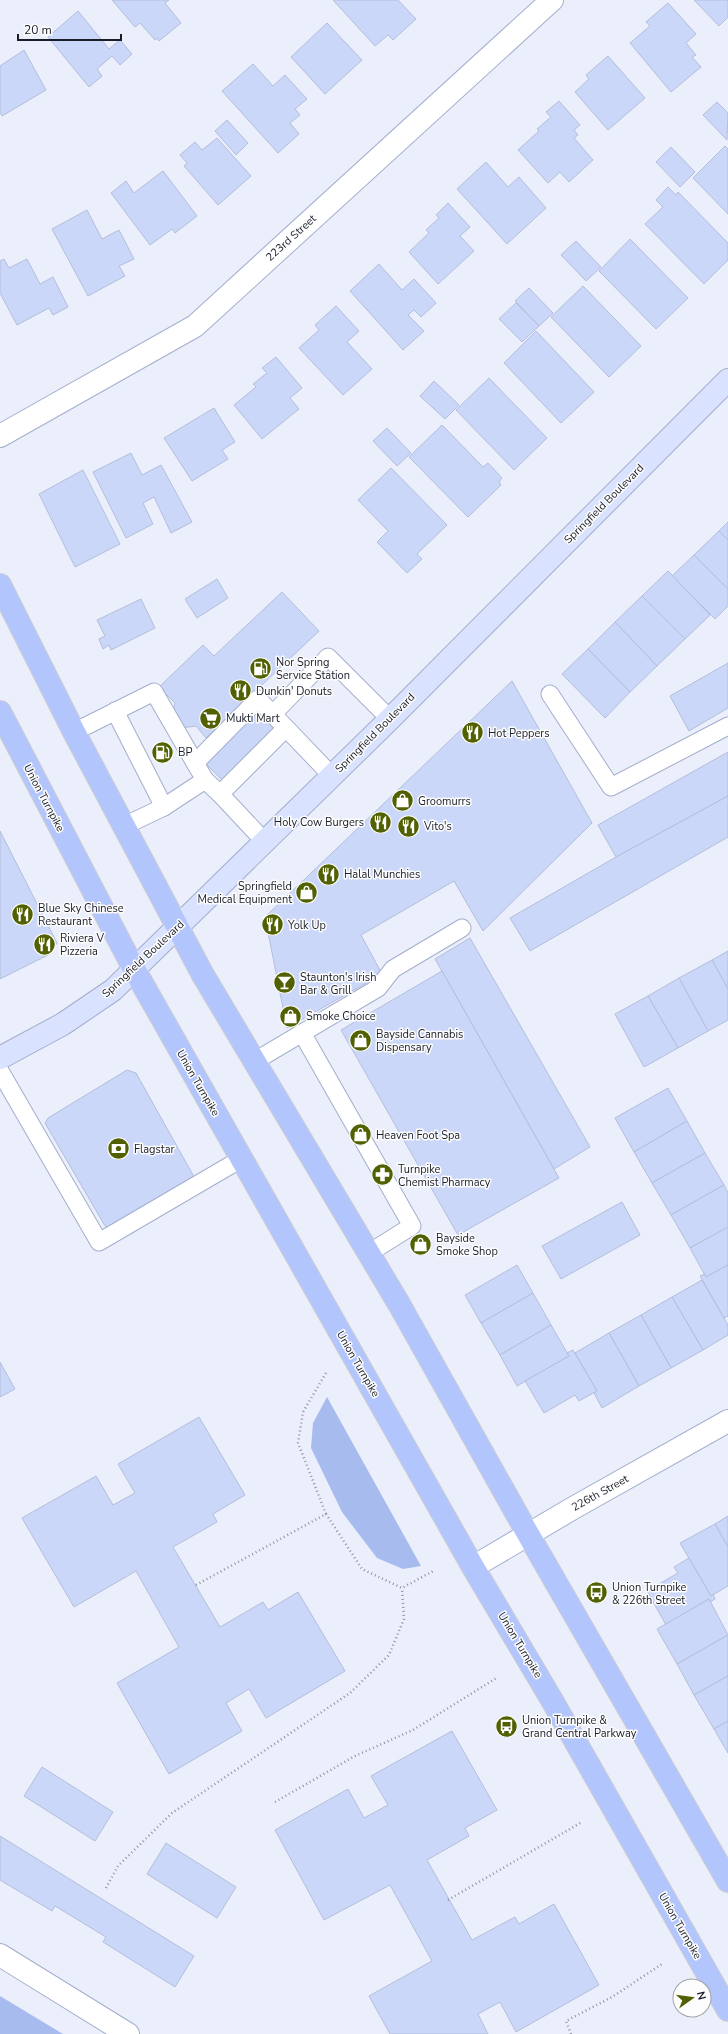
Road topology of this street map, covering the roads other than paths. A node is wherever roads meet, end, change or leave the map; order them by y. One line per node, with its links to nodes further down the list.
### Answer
1 (552, 0): 3 (street, 223rd Street)
2 (728, 380): 9 (main road, Springfield Boulevard)
3 (0, 436)
4 (0, 585): 12 (main road)
5 (550, 694): 10 (lane)
6 (115, 711): 12 (lane); 13 (lane); 17 (lane)
7 (0, 712): 22 (main road, Union Turnpike)
8 (273, 714): 9 (lane); 11 (lane); 13 (lane)
9 (390, 719): 14 (main road, Springfield Boulevard)
10 (728, 726)
11 (286, 728): 14 (lane); 16 (lane)
12 (74, 732): 18 (main road)
13 (195, 763): 15 (lane)
14 (332, 776): 19 (main road, Springfield Boulevard)
15 (205, 780): 16 (lane); 17 (lane)
16 (220, 794): 19 (lane)
17 (164, 807): 18 (lane)
18 (124, 826): 20 (main road)
19 (265, 842): 20 (main road, Springfield Boulevard)
20 (177, 928): 22 (main road, Springfield Boulevard); 25 (main road)
21 (462, 928): 23 (lane)
22 (134, 969): 24 (main road, Springfield Boulevard); 27 (main road, Union Turnpike)
23 (302, 1033): 25 (lane); 28 (lane)
24 (0, 1058)
25 (255, 1061): 28 (main road)
26 (0, 1071): 27 (lane)
27 (241, 1160): 31 (main road, Union Turnpike)
28 (369, 1253): 30 (main road)
29 (728, 1421): 30 (street, 226th Street)
30 (528, 1534): 31 (street, 226th Street); 32 (main road)
31 (473, 1567): 34 (main road, Union Turnpike)
32 (728, 1881)
33 (0, 1955): 35 (street)
34 (728, 2010)
35 (128, 2034)

